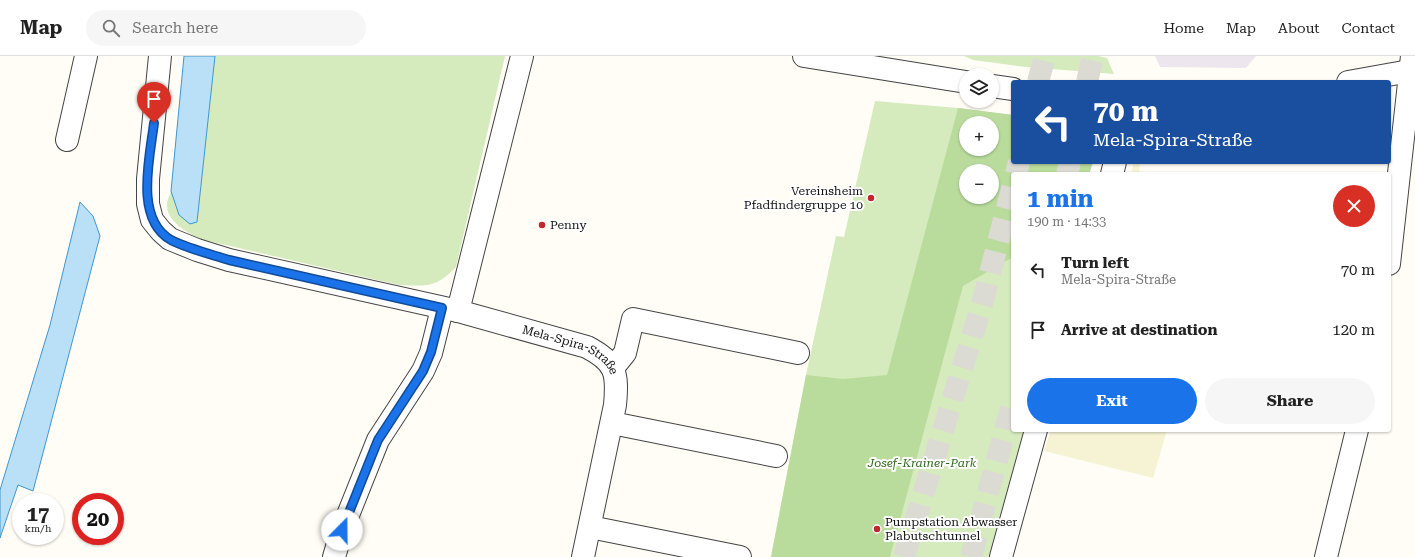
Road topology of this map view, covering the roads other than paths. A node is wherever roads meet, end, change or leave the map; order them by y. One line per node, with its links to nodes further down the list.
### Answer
1 (86, 56): 10 (street)
2 (160, 56): 12 (street, Mela-Spira-Straße)
3 (522, 56): 12 (street)
4 (809, 56): 7 (street)
5 (1413, 65): 6 (street); 11 (street)
6 (1356, 80)
7 (959, 81)
8 (999, 87): 9 (street)
9 (1011, 89)
10 (67, 140)
11 (1391, 247)
12 (450, 310): 14 (street, Mela-Spira-Straße); 20 (street)
13 (798, 353): 14 (street)
14 (613, 368): 15 (street, Mela-Spira-Straße)
15 (612, 423): 18 (street); 19 (street, Mela-Spira-Straße)
16 (1035, 432): 23 (street)
17 (1357, 432): 24 (street)
18 (776, 456)
19 (590, 527): 21 (street, Mela-Spira-Straße); 22 (street)
20 (334, 557)
21 (583, 557)
22 (740, 557)
23 (1001, 557)
24 (1326, 557)

